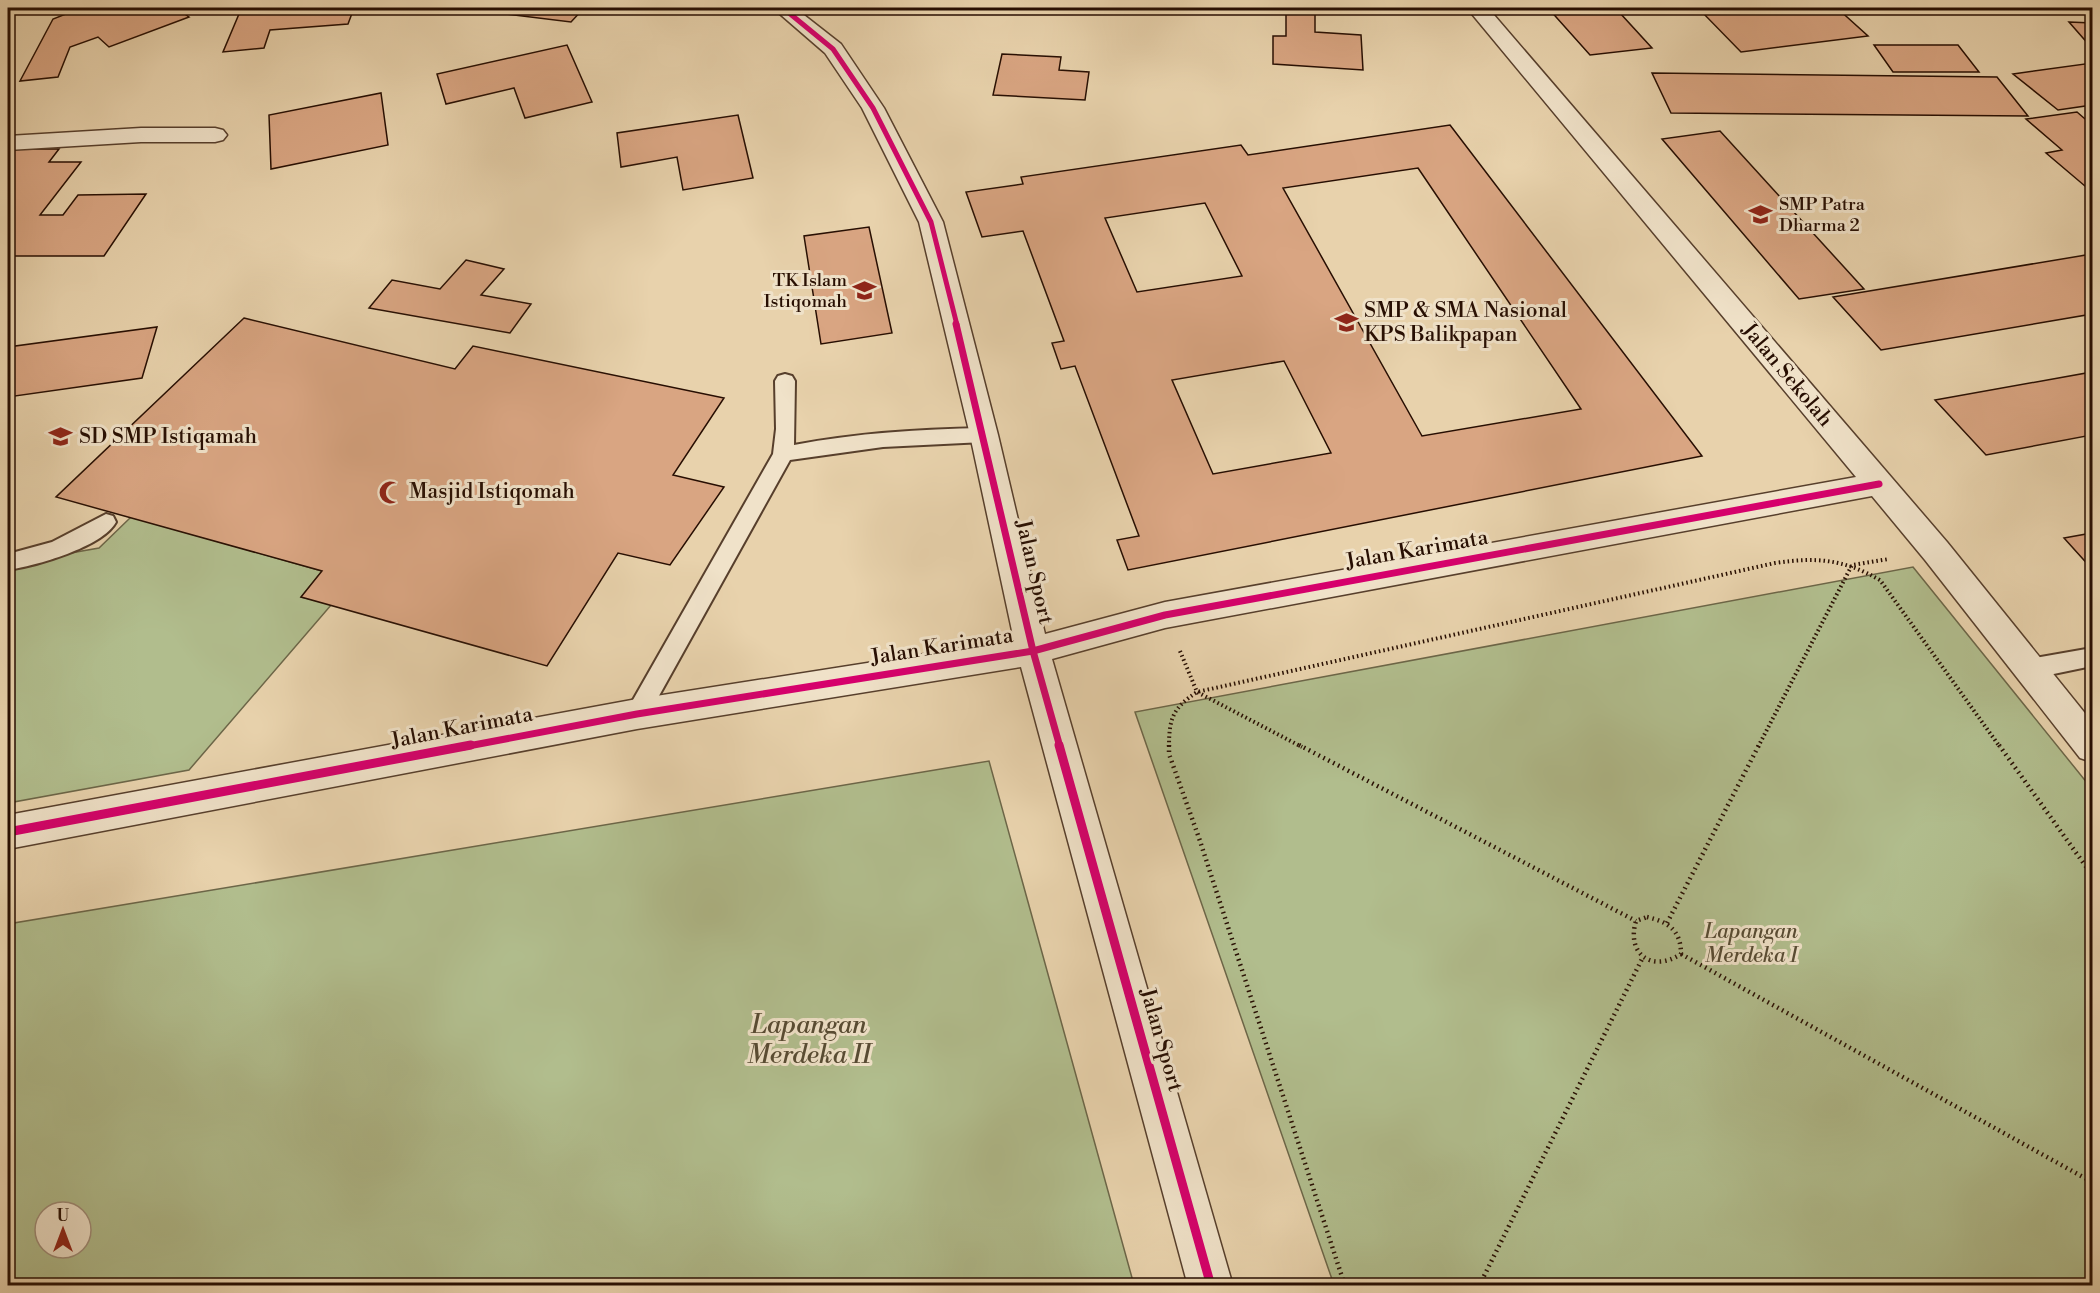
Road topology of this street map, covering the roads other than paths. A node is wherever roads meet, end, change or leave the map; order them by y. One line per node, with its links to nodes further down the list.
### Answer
1 (783, 8): 6 (street, Jalan Sport)
2 (1477, 8): 8 (street, Jalan Sekolah)
3 (215, 135): 4 (street)
4 (8, 143)
5 (785, 381): 7 (lane)
6 (984, 435): 7 (lane); 11 (street, Jalan Sport)
7 (783, 454): 14 (lane)
8 (1879, 484): 11 (street, Jalan Karimata); 13 (street, Jalan Sekolah)
9 (106, 522): 10 (lane)
10 (8, 562)
11 (1033, 651): 14 (street, Jalan Karimata); 17 (street, Jalan Sport)
12 (2092, 657): 13 (lane)
13 (2029, 669): 15 (street, Jalan Sekolah)
14 (637, 714): 16 (street, Jalan Karimata)
15 (2092, 747)
16 (8, 832)
17 (1211, 1286)

